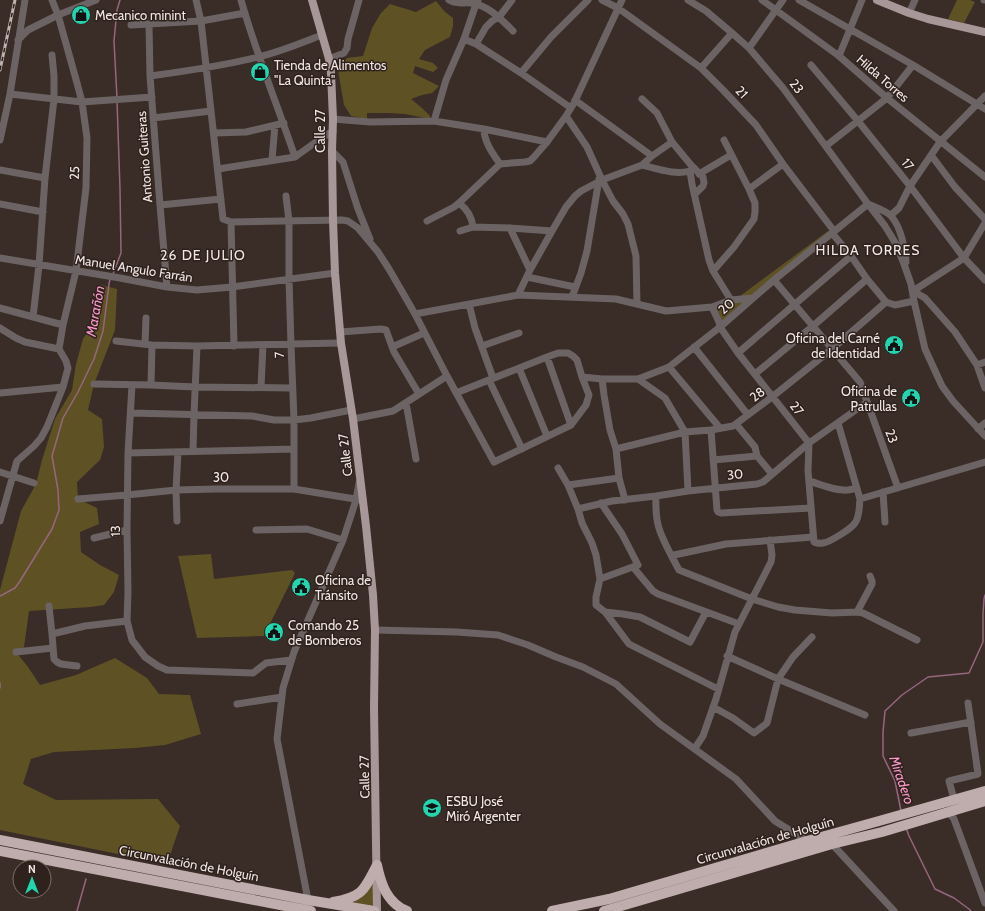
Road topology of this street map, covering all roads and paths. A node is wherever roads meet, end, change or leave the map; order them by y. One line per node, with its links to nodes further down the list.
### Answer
1 (25, 0): 36 (street)
2 (52, 0): 25 (street, 25)
3 (96, 0): 25 (street)
4 (196, 0): 27 (street)
5 (241, 0): 23 (street)
6 (312, 0): 34 (main road, Calle 27)
7 (359, 0): 42 (street)
8 (449, 0): 20 (street)
9 (512, 0): 26 (street)
10 (588, 0): 47 (street)
11 (602, 0): 21 (street, 21)
12 (622, 0): 21 (street)
13 (688, 0): 32 (street, 23)
14 (762, 0): 22 (street, Hilda Torres)
15 (783, 0): 22 (street)
16 (799, 0): 30 (street)
17 (862, 0): 30 (street)
18 (877, 0): 24 (main road)
19 (915, 0): 24 (street)
20 (477, 2): 26 (street); 35 (street)
21 (618, 8): 46 (street, 21); 55 (street)
22 (776, 11): 38 (street); 40 (street, Hilda Torres)
23 (244, 13): 27 (street); 41 (street)
24 (909, 13): 33 (main road)
25 (58, 16): 36 (street); 56 (street, 25)
26 (499, 17): 31 (street); 37 (street)
27 (201, 21): 28 (street); 45 (street)
28 (149, 24): 29 (street); 48 (street, Antonio Guiteras)
29 (131, 25)
30 (850, 29): 40 (street); 44 (street)
31 (513, 31)
32 (732, 32): 38 (street, 23); 46 (street)
33 (985, 32)
34 (322, 35): 41 (street); 42 (main road, Calle 27)
35 (464, 39): 37 (street); 64 (street)
36 (18, 40): 49 (street)
37 (476, 44): 47 (street)
38 (749, 48): 76 (street, 23)
39 (52, 55): 53 (street)
40 (839, 56): 52 (street, Hilda Torres)
41 (259, 57): 45 (street); 66 (street)
42 (329, 59): 63 (main road, Calle 27)
43 (811, 64): 65 (street, 17)
44 (913, 65): 52 (street); 57 (street)
45 (207, 68): 48 (street); 60 (street)
46 (701, 68): 84 (street, 21)
47 (521, 73): 58 (street)
48 (150, 76): 51 (street, Antonio Guiteras)
49 (10, 94): 53 (street); 71 (street)
50 (985, 96): 57 (street)
51 (152, 98): 56 (street); 62 (street, Antonio Guiteras)
52 (887, 98): 65 (street); 75 (street, Hilda Torres)
53 (54, 99): 56 (street); 90 (street)
54 (642, 99): 74 (street)
55 (575, 100): 58 (street); 80 (street)
56 (82, 102): 119 (street, 25)
57 (978, 104): 59 (street); 75 (street)
58 (570, 108): 61 (street)
59 (985, 109)
60 (212, 111): 62 (street); 70 (street)
61 (566, 116): 73 (street); 91 (street)
62 (153, 118): 100 (street, Antonio Guiteras)
63 (333, 119): 64 (street); 69 (main road, Calle 27)
64 (434, 121): 68 (street)
65 (858, 121): 76 (street); 92 (street, 17)
66 (284, 123): 67 (street); 81 (street)
67 (274, 125): 70 (street); 82 (street)
68 (484, 129): 73 (street); 83 (street)
69 (333, 131): 77 (main road, Calle 27); 81 (street)
70 (214, 132): 86 (street)
71 (0, 140)
72 (724, 140): 78 (street)
73 (547, 142): 83 (street)
74 (672, 142): 80 (street); 88 (street)
75 (940, 142): 79 (street); 89 (street, Hilda Torres)
76 (826, 146): 99 (street, 23)
77 (332, 151): 104 (main road, Calle 27); 114 (street)
78 (731, 155): 88 (street); 93 (street)
79 (931, 155): 92 (street); 103 (street)
80 (652, 156): 85 (street)
81 (295, 157): 82 (street)
82 (272, 160): 86 (street)
83 (500, 164): 97 (street)
84 (783, 164): 93 (street); 113 (street, 21)
85 (642, 165): 88 (street); 91 (street)
86 (218, 169): 96 (street)
87 (0, 170): 90 (street)
88 (695, 171): 94 (street); 94 (street)
89 (985, 177)
90 (45, 178): 101 (street)
91 (600, 180): 112 (street); 130 (street); 139 (street)
92 (910, 186): 102 (street); 117 (street, 17)
93 (749, 189): 120 (street)
94 (695, 194): 120 (street)
95 (286, 196): 105 (street, 7)
96 (221, 199): 100 (street); 107 (street)
97 (459, 203): 106 (street); 109 (street)
98 (0, 204): 101 (street)
99 (868, 204): 102 (street, 23); 113 (street, 20); 123 (street, 23)
100 (160, 205): 128 (street, Antonio Guiteras)
101 (43, 212): 118 (street)
102 (891, 215): 123 (street, 23)
103 (985, 219)
104 (333, 220): 105 (street); 114 (street); 121 (main road, Calle 27)
105 (289, 221): 107 (street); 124 (street, 7)
106 (427, 221)
107 (231, 222): 129 (street)
108 (985, 223): 117 (street)
109 (473, 227): 110 (street); 111 (street)
110 (510, 228): 112 (street); 122 (street)
111 (460, 231)
112 (552, 231): 122 (street)
113 (833, 232): 115 (street, 21); 126 (street, 20)
114 (374, 247): 143 (street)
115 (851, 256): 125 (street, 21); 140 (street)
116 (0, 258): 118 (street, Manuel Angulo Farrán)
117 (964, 258): 127 (street, 17); 131 (street)
118 (39, 265): 119 (street, Manuel Angulo Farrán); 144 (street)
119 (76, 271): 128 (street, Manuel Angulo Farrán); 146 (street, 25)
120 (713, 271): 135 (street)
121 (335, 273): 124 (street, Manuel Angulo Farrán); 150 (main road, Calle 27)
122 (528, 273): 130 (street); 132 (street)
123 (908, 273): 131 (street, 23)
124 (289, 279): 129 (street, Manuel Angulo Farrán); 157 (street, 7)
125 (867, 279): 137 (street, 21); 147 (street)
126 (774, 280): 134 (street, 20); 140 (street, 23)
127 (985, 280)
128 (168, 287): 129 (street, Manuel Angulo Farrán)
129 (232, 287): 159 (street)
130 (575, 287): 133 (street)
131 (913, 291): 136 (street, 23); 168 (street)
132 (518, 295): 133 (street); 138 (street)
133 (572, 297): 139 (street)
134 (754, 298): 135 (street); 148 (street, 20)
135 (731, 300): 141 (street)
136 (914, 301): 137 (street); 202 (street, 23)
137 (886, 302): 164 (street, 28)
138 (469, 304): 143 (street); 160 (street)
139 (637, 304): 141 (street)
140 (795, 304): 147 (street, 23); 165 (street)
141 (712, 307): 148 (street, 27)
142 (0, 308): 144 (street)
143 (415, 314): 151 (street)
144 (33, 317): 146 (street)
145 (146, 318): 155 (street)
146 (63, 325): 163 (street, 25)
147 (813, 326): 164 (street, 23); 171 (street)
148 (720, 327): 162 (street, 20); 165 (street, 27)
149 (0, 328): 163 (street)
150 (340, 332): 154 (main road, Calle 27); 161 (street)
151 (424, 333): 161 (street); 172 (street)
152 (519, 333): 160 (street)
153 (116, 341): 155 (street)
154 (341, 343): 157 (street); 191 (main road, Calle 27)
155 (149, 345): 158 (street); 179 (street)
156 (263, 345): 157 (street); 159 (street); 182 (street)
157 (290, 345): 183 (street, 7)
158 (197, 346): 159 (street); 181 (street)
159 (234, 346)
160 (482, 346): 174 (street)
161 (392, 347): 187 (street)
162 (694, 347): 169 (street, 20); 194 (street)
163 (59, 349): 180 (street)
164 (832, 349): 188 (street, 28); 189 (street, 23)
165 (738, 353): 171 (street, 27)
166 (547, 357): 170 (street); 173 (street); 200 (street)
167 (985, 362): 168 (street)
168 (977, 365): 184 (street)
169 (669, 367): 176 (street, 20); 201 (street)
170 (519, 368): 174 (street); 205 (street)
171 (754, 374): 188 (street, 27)
172 (447, 376): 186 (street); 187 (street)
173 (582, 377): 175 (street, 20); 200 (street)
174 (491, 379): 186 (street); 209 (street)
175 (602, 379): 176 (street, 20); 210 (street)
176 (638, 380): 204 (street)
177 (94, 384): 178 (street)
178 (132, 385): 179 (street); 192 (street, 13)
179 (151, 385): 181 (street)
180 (63, 387): 185 (street); 221 (street)
181 (195, 387): 182 (street); 193 (street)
182 (261, 387): 183 (street)
183 (292, 388): 196 (street, 7)
184 (985, 388)
185 (0, 393)
186 (456, 393): 209 (street)
187 (419, 394): 190 (street)
188 (772, 397): 194 (street, 28); 207 (street, 27)
189 (867, 402): 197 (street, 30); 227 (street, 23)
190 (406, 404): 195 (street); 215 (street)
191 (351, 410): 195 (main road, Calle 27); 196 (street)
192 (131, 413): 193 (street); 213 (street, 13)
193 (194, 414): 196 (street); 211 (street)
194 (748, 415): 199 (street, 28)
195 (353, 419): 237 (main road, Calle 27)
196 (294, 420): 208 (street, 7)
197 (838, 423): 207 (street, 30); 226 (street)
198 (985, 423): 202 (street)
199 (736, 424): 201 (street, 28); 214 (street)
200 (571, 425): 205 (street)
201 (720, 428): 203 (street, 28)
202 (978, 429): 206 (street, 23)
203 (711, 430): 204 (street, 28); 216 (street)
204 (685, 432): 210 (street, 28); 231 (street)
205 (547, 436): 209 (street)
206 (985, 436)
207 (809, 443): 220 (street, 30); 223 (street)
208 (294, 449): 211 (street); 228 (street, 7)
209 (522, 449)
210 (616, 449): 222 (street)
211 (193, 451): 212 (street)
212 (178, 452): 213 (street); 230 (street)
213 (128, 453): 233 (street, 13)
214 (757, 456): 216 (street); 220 (street)
215 (416, 459)
216 (713, 460): 229 (street)
217 (985, 462): 227 (street)
218 (558, 468): 225 (street)
219 (0, 472): 221 (street)
220 (772, 474): 229 (street, 30)
221 (12, 476): 224 (street); 242 (street)
222 (619, 478): 225 (street); 238 (street)
223 (809, 481): 226 (street); 240 (street)
224 (34, 483)
225 (568, 485): 241 (street)
226 (857, 488): 236 (street)
227 (898, 488): 232 (street)
228 (294, 489): 230 (street, 30); 237 (street, 30)
229 (715, 489): 231 (street, 30); 240 (street)
230 (176, 490): 233 (street, 30); 243 (street)
231 (688, 491): 234 (street, 30)
232 (883, 492): 236 (street); 244 (street)
233 (127, 495): 235 (street, 30); 245 (street, 13)
234 (656, 496): 238 (street, 30); 251 (street)
235 (78, 499)
236 (860, 499): 250 (street)
237 (359, 500): 248 (street); 262 (main road, Calle 27)
238 (625, 500): 239 (street, 30)
239 (601, 503): 241 (street, 30); 252 (street)
240 (811, 508): 250 (street)
241 (578, 509): 254 (street)
242 (0, 521)
243 (177, 521)
244 (885, 522)
245 (127, 530): 247 (street); 260 (street, 13)
246 (256, 530): 248 (street)
247 (94, 538)
248 (343, 540): 269 (street)
249 (770, 540): 250 (street); 251 (street); 255 (street)
250 (814, 540)
251 (671, 555): 255 (street)
252 (633, 567): 254 (street); 258 (street)
253 (870, 576): 259 (street)
254 (600, 579): 257 (street)
255 (752, 599): 259 (street); 261 (street)
256 (49, 606): 263 (street)
257 (605, 612): 258 (street); 272 (street)
258 (706, 612): 261 (street)
259 (857, 612): 265 (street)
260 (127, 621): 263 (street); 269 (street, 13)
261 (739, 624): 268 (street)
262 (375, 630): 280 (street); 289 (main road, Calle 27)
263 (52, 634): 266 (street)
264 (812, 637): 271 (street)
265 (917, 640)
266 (53, 648): 267 (street); 270 (street)
267 (16, 652)
268 (727, 656): 271 (street); 272 (street)
269 (291, 660): 273 (street)
270 (77, 666)
271 (778, 679): 276 (street); 277 (street)
272 (718, 689): 276 (street)
273 (282, 697): 275 (street); 290 (street)
274 (968, 703): 278 (street)
275 (237, 704)
276 (713, 707): 280 (street)
277 (866, 715)
278 (971, 722): 279 (street); 282 (street)
279 (911, 733)
280 (695, 748): 286 (street)
281 (985, 790): 282 (highway, Circunvalación de Holguín)
282 (954, 799): 286 (highway, Circunvalación de Holguín)
283 (985, 801): 284 (highway, Circunvalación de Holguín)
284 (948, 812): 287 (highway, Circunvalación de Holguín); 292 (street)
285 (0, 840): 290 (highway, Circunvalación de Holguín)
286 (806, 841): 297 (highway, Circunvalación de Holguín)
287 (832, 844): 298 (highway, Circunvalación de Holguín); 299 (street)
288 (0, 852): 293 (highway, Circunvalación de Holguín)
289 (377, 865): 291 (highway); 295 (main road, Calle 27); 296 (highway)
290 (308, 900): 291 (highway, Circunvalación de Holguín)
291 (326, 903): 294 (highway, Circunvalación de Holguín)
292 (985, 903)
293 (310, 911)
294 (374, 911)
295 (377, 911)
296 (406, 911)
297 (552, 911)
298 (604, 911)
299 (894, 911)

